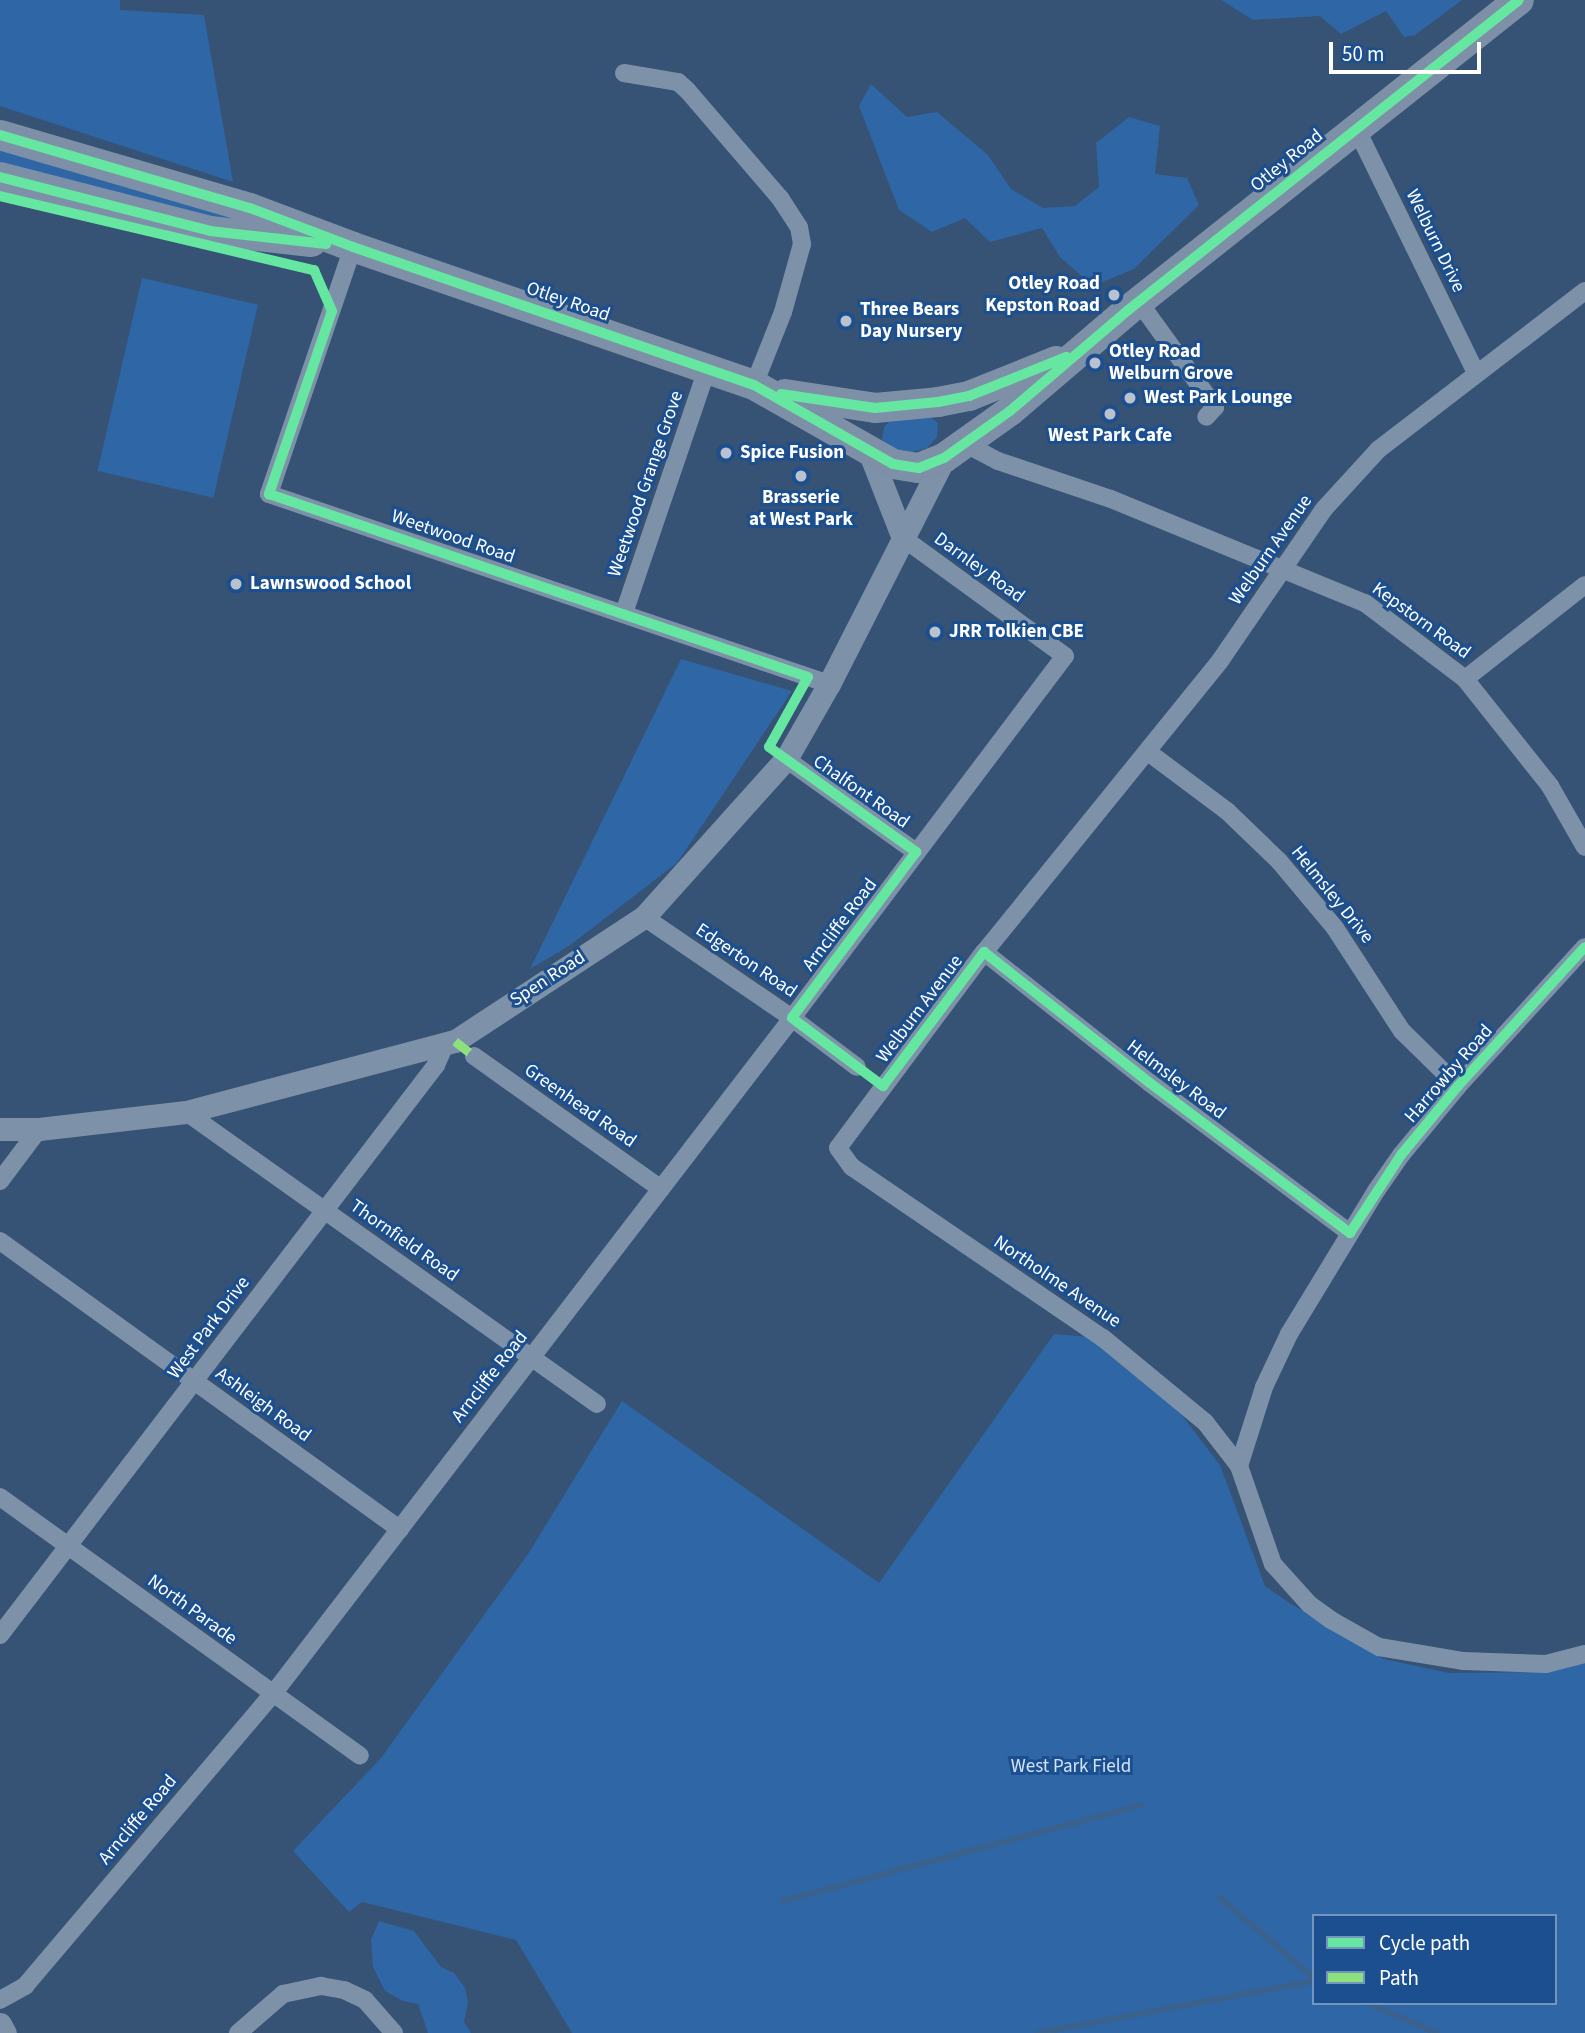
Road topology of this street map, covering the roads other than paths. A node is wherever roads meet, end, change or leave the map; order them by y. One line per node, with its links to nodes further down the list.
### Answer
1 (1519, 0): 3 (highway, Otley Road)
2 (625, 73): 12 (street)
3 (1356, 128): 8 (highway, Otley Road); 11 (street, Welburn Drive)
4 (0, 135): 6 (highway, Otley Road)
5 (0, 177): 6 (highway, Otley Road)
6 (353, 247): 10 (highway, Otley Road); 21 (street, Weetwood Road)
7 (1585, 291): 11 (street, Welburn Avenue)
8 (1139, 302): 9 (highway, Otley Road); 15 (street)
9 (1079, 351): 13 (highway, Otley Road); 17 (highway, Otley Road)
10 (707, 369): 12 (highway, Otley Road); 21 (street, Weetwood Grange Grove)
11 (1476, 373): 19 (street, Welburn Avenue)
12 (763, 388): 14 (highway, Otley Road); 16 (highway, Otley Road)
13 (938, 402): 14 (highway, Otley Road); 17 (highway)
14 (875, 408): 16 (highway)
15 (1206, 417)
16 (869, 451): 17 (highway, Otley Road); 18 (street)
17 (954, 451): 18 (street, Spen Road); 19 (street, Kepstorn Road)
18 (903, 538): 22 (street, Darnley Road); 24 (street, Spen Road)
19 (1282, 569): 23 (street, Kepstorn Road); 25 (street, Welburn Avenue)
20 (1585, 585): 23 (street)
21 (624, 613): 24 (street, Weetwood Road)
22 (1065, 656): 28 (street, Arncliffe Road)
23 (1465, 679): 27 (street, Kepstorn Road)
24 (829, 684): 26 (street, Spen Road)
25 (1148, 752): 31 (street, Welburn Avenue); 36 (street, Helmsley Drive)
26 (786, 760): 28 (street, Chalfont Road); 29 (street, Spen Road)
27 (1585, 847)
28 (916, 852): 32 (street, Arncliffe Road)
29 (643, 917): 32 (street, Edgerton Road); 33 (street, Spen Road)
30 (1585, 947): 36 (street, Harrowby Road)
31 (984, 951): 40 (street, Welburn Avenue); 44 (street, Helmsley Road)
32 (792, 1018): 35 (street, Edgerton Road); 42 (street, Arncliffe Road)
33 (446, 1043): 37 (street, Spen Road); 43 (street, West Park Drive)
34 (474, 1056): 42 (street, Greenhead Road)
35 (857, 1067)
36 (1458, 1086): 44 (street, Harrowby Road)
37 (187, 1112): 39 (street, Spen Road); 43 (street, Thornfield Road)
38 (0, 1129): 39 (street, Spen Road)
39 (39, 1129): 41 (street)
40 (838, 1149): 49 (street, Northolme Avenue)
41 (0, 1181)
42 (661, 1189): 46 (street, Arncliffe Road)
43 (325, 1210): 46 (street, Thornfield Road); 47 (street, West Park Drive)
44 (1350, 1233): 49 (street, Harrowby Road)
45 (0, 1241): 47 (street, Ashleigh Road)
46 (532, 1357): 48 (street, Thornfield Road); 51 (street, Arncliffe Road)
47 (194, 1381): 51 (street, Ashleigh Road); 52 (street, West Park Drive)
48 (597, 1404)
49 (1239, 1466): 54 (street, Northolme Avenue)
50 (0, 1497): 52 (street, North Parade)
51 (400, 1529): 55 (street, Arncliffe Road)
52 (68, 1546): 53 (street, West Park Drive); 55 (street, North Parade)
53 (0, 1636)
54 (1585, 1654)
55 (273, 1694): 56 (street, North Parade); 57 (street, Arncliffe Road)
56 (360, 1756)
57 (0, 2000)
58 (0, 2024): 59 (street)
59 (5, 2033)
60 (238, 2033): 61 (street)
61 (394, 2033)

